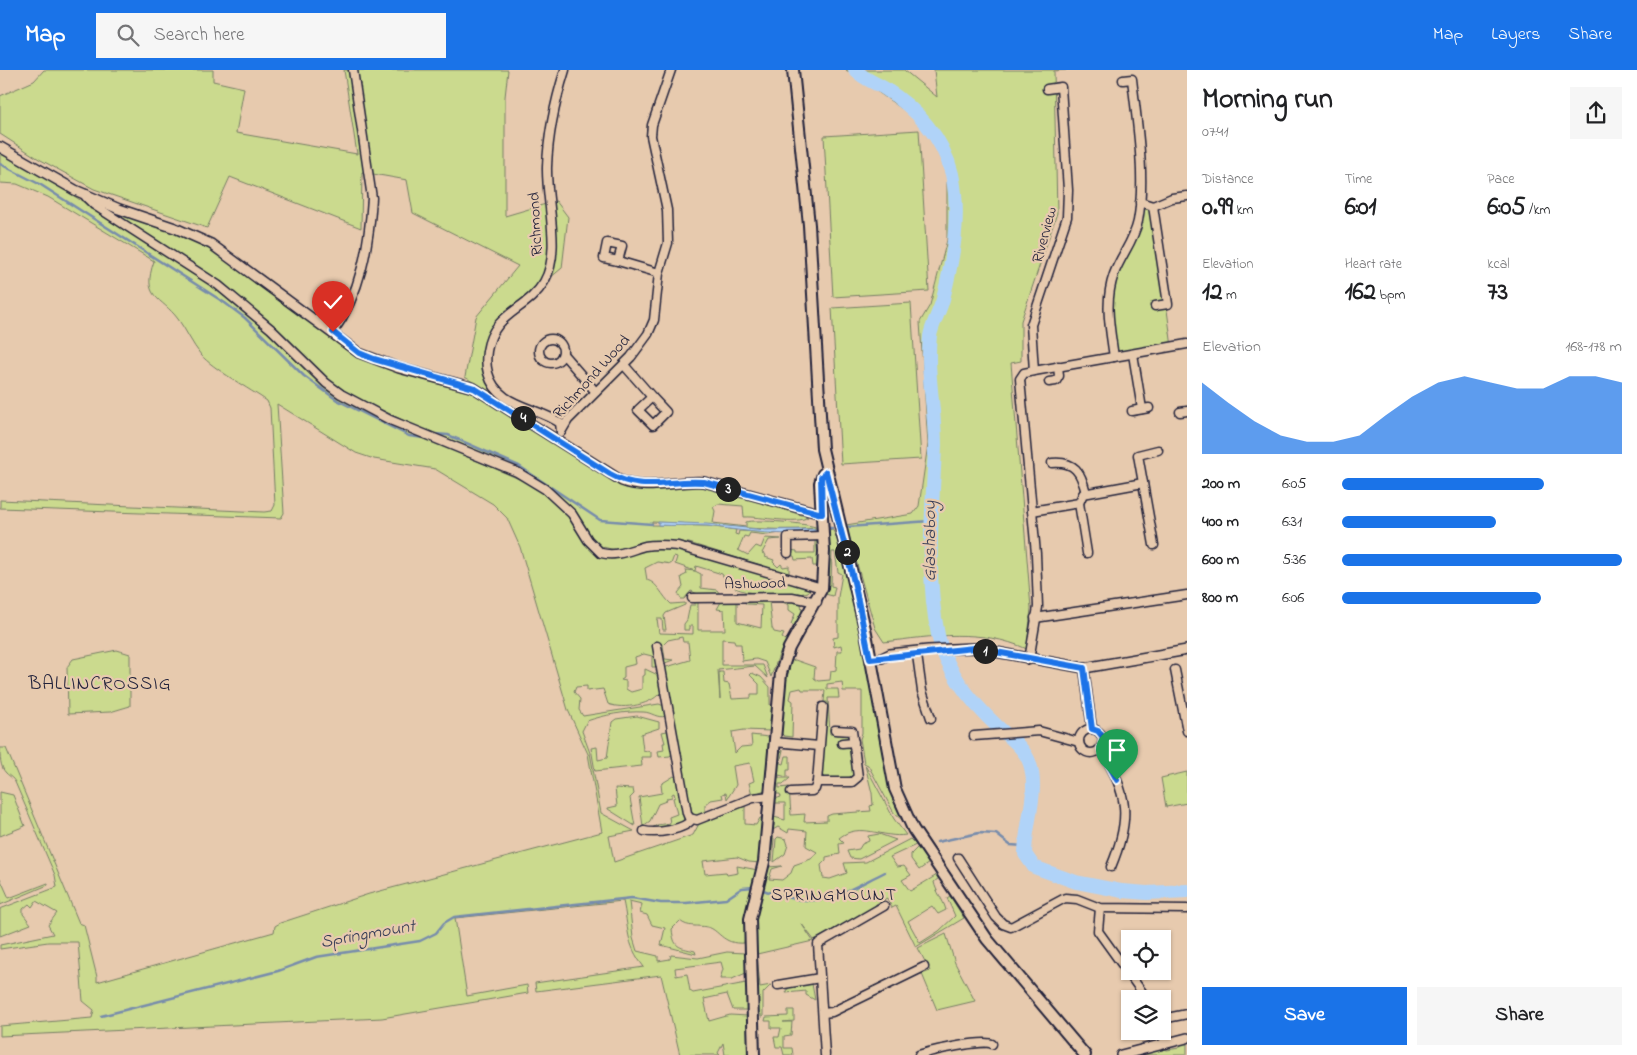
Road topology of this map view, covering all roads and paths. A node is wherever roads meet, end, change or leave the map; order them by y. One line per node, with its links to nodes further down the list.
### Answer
1 (353, 70): 15 (street)
2 (565, 70): 27 (street, Richmond)
3 (671, 70): 13 (street, Richmond Wood)
4 (793, 70): 30 (main road)
5 (1123, 80): 10 (street)
6 (1047, 88): 22 (street, Riverview)
7 (0, 147): 8 (street)
8 (86, 194): 15 (street); 40 (street)
9 (1187, 196): 11 (street)
10 (1140, 202): 11 (street); 19 (street)
11 (1153, 206): 14 (street)
12 (618, 261): 13 (street)
13 (659, 273): 20 (street, Richmond Wood)
14 (1155, 306)
15 (333, 332): 27 (street)
16 (1187, 344): 18 (street)
17 (563, 354): 24 (street)
18 (1133, 354): 19 (street); 26 (street)
19 (1114, 357): 21 (street)
20 (624, 365): 24 (street, Richmond Wood); 25 (street)
21 (1058, 366): 22 (street); 23 (street)
22 (1034, 371): 34 (street)
23 (1049, 382)
24 (595, 391): 27 (street, Richmond Wood)
25 (652, 397)
26 (1132, 411)
27 (560, 436): 35 (street)
28 (1158, 450): 31 (street)
29 (1052, 463): 32 (street)
30 (826, 472): 35 (main road); 50 (main road)
31 (1143, 483): 32 (street); 37 (street)
32 (1086, 493): 33 (street)
33 (1079, 503): 34 (street); 39 (street)
34 (1032, 511): 44 (street)
35 (822, 514): 36 (main road)
36 (823, 536): 38 (street); 40 (main road)
37 (1154, 545)
38 (788, 553)
39 (1087, 553)
40 (822, 588): 43 (main road)
41 (1187, 595): 44 (street)
42 (692, 598): 43 (street, Ashwood)
43 (816, 602): 60 (main road)
44 (1035, 618): 51 (street)
45 (657, 646): 69 (street)
46 (1187, 650): 52 (street)
47 (935, 652): 48 (street); 49 (street); 51 (street)
48 (917, 655): 49 (street); 55 (street)
49 (882, 658): 50 (street)
50 (870, 659): 90 (main road)
51 (1029, 660): 52 (street)
52 (1084, 668): 56 (street)
53 (1175, 670): 58 (street)
54 (823, 707): 64 (street)
55 (931, 718)
56 (1092, 729): 62 (street); 65 (street)
57 (835, 730): 61 (street)
58 (1187, 731)
59 (974, 736): 62 (street)
60 (774, 742): 64 (street); 68 (main road)
61 (854, 742): 63 (street); 66 (street)
62 (1080, 742): 65 (street)
63 (842, 743)
64 (819, 746): 66 (street)
65 (1101, 749): 72 (street)
66 (817, 782): 67 (street)
67 (791, 792)
68 (770, 796): 69 (street); 88 (main road)
69 (692, 819): 70 (street)
70 (644, 831)
71 (958, 858): 74 (street)
72 (1111, 867)
73 (884, 906): 77 (street)
74 (1100, 908): 75 (street); 79 (street)
75 (1187, 909)
76 (924, 967): 80 (street)
77 (820, 978): 78 (street); 80 (street)
78 (778, 985)
79 (1141, 990)
80 (823, 1013): 89 (street)
81 (1187, 1014): 82 (street)
82 (1171, 1017)
83 (1187, 1038): 84 (street)
84 (1165, 1042): 91 (street)
85 (921, 1044): 87 (street)
86 (992, 1044): 87 (street)
87 (922, 1054)
88 (754, 1055)
89 (825, 1055)
90 (1085, 1055)
91 (1121, 1055)

